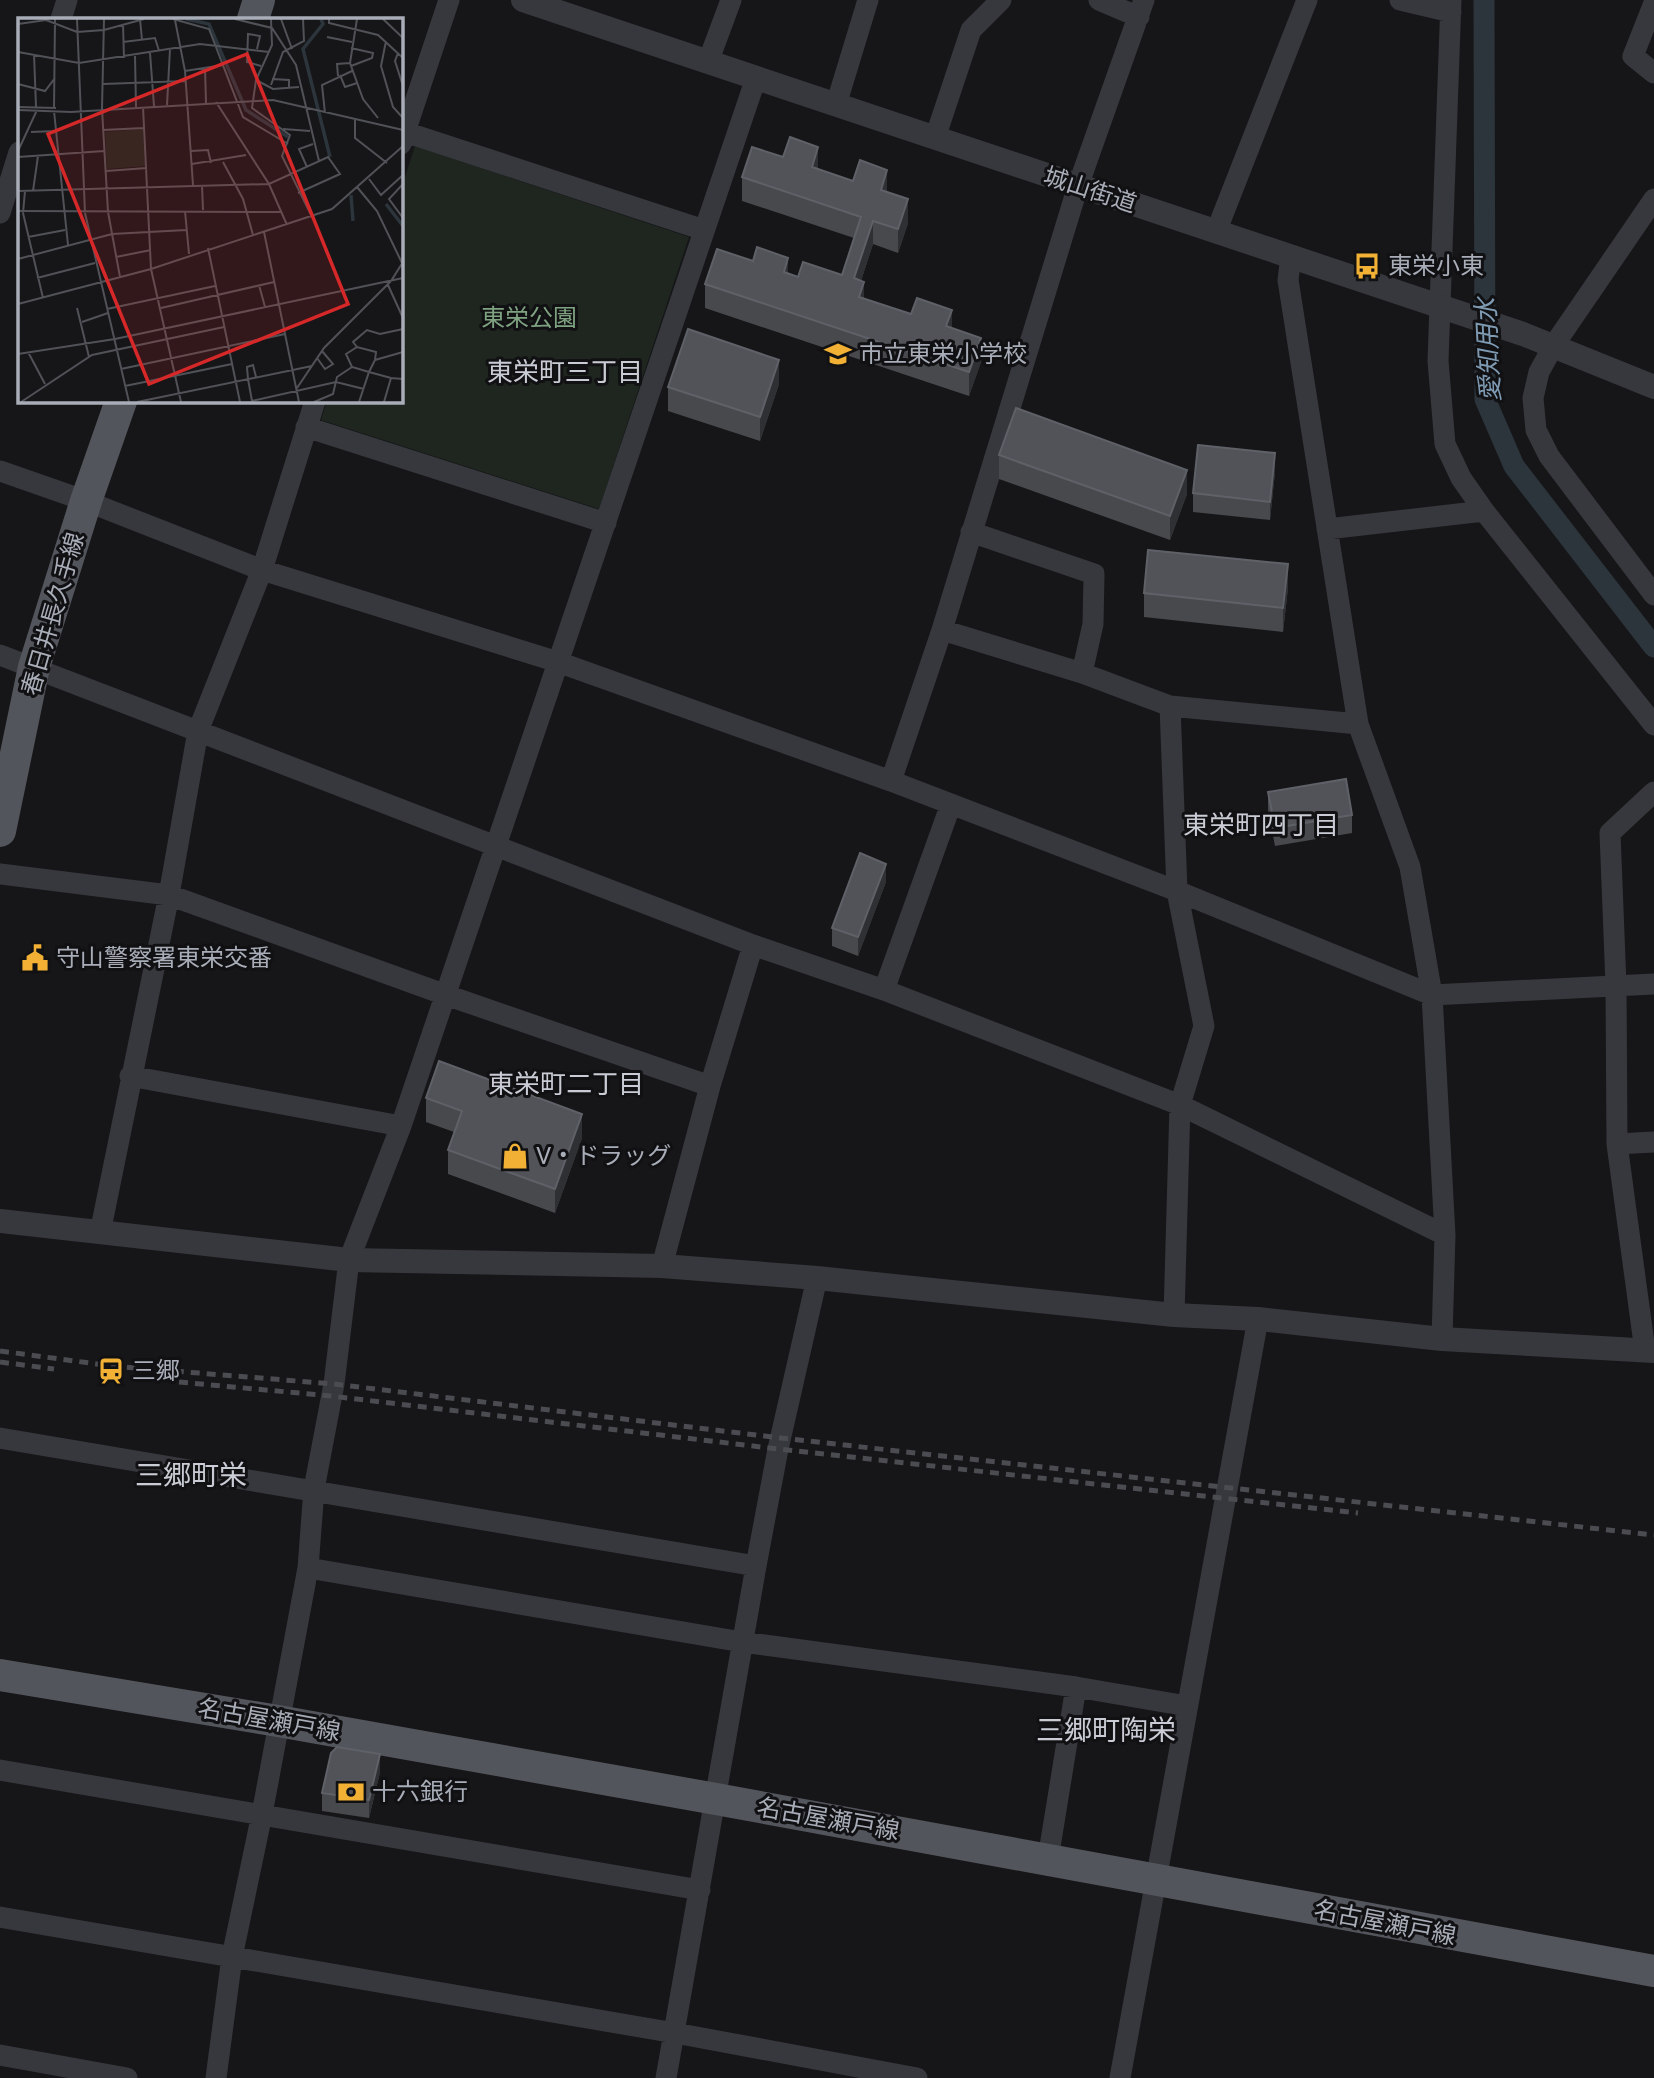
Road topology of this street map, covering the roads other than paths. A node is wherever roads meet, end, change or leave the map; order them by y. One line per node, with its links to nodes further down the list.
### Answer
1 (66, 0): 14 (street)
2 (259, 0): 15 (main road)
3 (449, 0): 21 (street)
4 (523, 0): 16 (street, 城山街道)
5 (731, 0): 16 (street)
6 (867, 0): 19 (street)
7 (1000, 0): 20 (street)
8 (1099, 0): 13 (street)
9 (1307, 0): 27 (street)
10 (1400, 0): 12 (street)
11 (1654, 3): 17 (street)
12 (1451, 6): 29 (street)
13 (1141, 9): 23 (street)
14 (61, 18)
15 (253, 18)
16 (708, 62): 18 (street, 城山街道)
17 (1654, 74)
18 (756, 78): 19 (street, 城山街道); 26 (street)
19 (836, 105): 20 (street, 城山街道)
20 (935, 138): 23 (street, 城山街道)
21 (403, 139): 26 (street)
22 (13, 165): 25 (street)
23 (1078, 186): 27 (street, 城山街道); 40 (street)
24 (1651, 210): 30 (street)
25 (0, 213)
26 (704, 230): 38 (street)
27 (1216, 232): 28 (street, 城山街道)
28 (1291, 256): 29 (street, 城山街道); 39 (street)
29 (1447, 309): 30 (street, 城山街道); 37 (street)
30 (1554, 345): 31 (street, 城山街道); 42 (street)
31 (1654, 387)
32 (121, 402): 36 (main road, 春日井長久手線)
33 (315, 402): 34 (street)
34 (306, 427): 38 (street); 41 (street)
35 (0, 471): 36 (street)
36 (86, 501): 41 (street); 46 (main road, 春日井長久手線)
37 (1484, 511): 39 (street); 50 (street)
38 (606, 523): 45 (street)
39 (1327, 529): 49 (street)
40 (971, 531): 43 (street); 47 (street)
41 (262, 570): 45 (street); 51 (street)
42 (1654, 595)
43 (942, 630): 47 (street); 52 (street)
44 (0, 655): 46 (street)
45 (558, 662): 52 (street); 56 (street)
46 (34, 667): 51 (street); 55 (main road, 春日井長久手線)
47 (1082, 673): 48 (street)
48 (1170, 706): 49 (street); 58 (street)
49 (1358, 724): 65 (street)
50 (1654, 725)
51 (198, 731): 56 (street); 59 (street)
52 (891, 781): 54 (street)
53 (1654, 792): 62 (street)
54 (951, 804): 58 (street); 63 (street)
55 (0, 831)
56 (497, 845): 60 (street); 64 (street)
57 (0, 874): 59 (street)
58 (1177, 891): 65 (street); 68 (street)
59 (169, 895): 64 (street); 66 (street)
60 (753, 945): 63 (street); 67 (street)
61 (1654, 984): 62 (street)
62 (1616, 985): 65 (street); 71 (street)
63 (884, 990): 68 (street)
64 (446, 995): 67 (street); 69 (street)
65 (1432, 995): 74 (street)
66 (130, 1076): 69 (street); 73 (street)
67 (710, 1086): 76 (street)
68 (1180, 1105): 74 (street); 78 (street)
69 (401, 1126): 75 (street)
70 (1654, 1142): 71 (street)
71 (1617, 1143): 81 (street)
72 (0, 1221): 73 (street)
73 (100, 1233): 75 (street)
74 (1445, 1235): 80 (street)
75 (349, 1260): 76 (street); 83 (street)
76 (662, 1266): 77 (street)
77 (817, 1278): 78 (street); 84 (street)
78 (1174, 1315): 79 (street)
79 (1258, 1319): 80 (street); 89 (street)
80 (1442, 1339): 81 (street)
81 (1650, 1351)
82 (0, 1438): 83 (street)
83 (314, 1489): 84 (street); 85 (street)
84 (755, 1566): 86 (street)
85 (308, 1568): 86 (street); 90 (street)
86 (742, 1642): 88 (street); 92 (street)
87 (0, 1675): 90 (main road, 名古屋瀬戸線)
88 (1076, 1687): 89 (street); 94 (street)
89 (1186, 1706): 95 (street)
90 (278, 1721): 92 (main road, 名古屋瀬戸線); 93 (street)
91 (0, 1770): 93 (street)
92 (716, 1799): 94 (main road, 名古屋瀬戸線); 96 (street)
93 (262, 1814): 96 (street); 98 (street)
94 (1048, 1859): 95 (main road, 名古屋瀬戸線)
95 (1157, 1879): 99 (main road, 名古屋瀬戸線); 106 (street)
96 (700, 1890): 100 (street)
97 (0, 1917): 98 (street)
98 (232, 1957): 100 (street); 103 (street)
99 (1654, 1972)
100 (675, 2033): 104 (street); 105 (street)
101 (0, 2055): 102 (street)
102 (127, 2078)
103 (216, 2078)
104 (666, 2078)
105 (917, 2078)
106 (1119, 2078)

